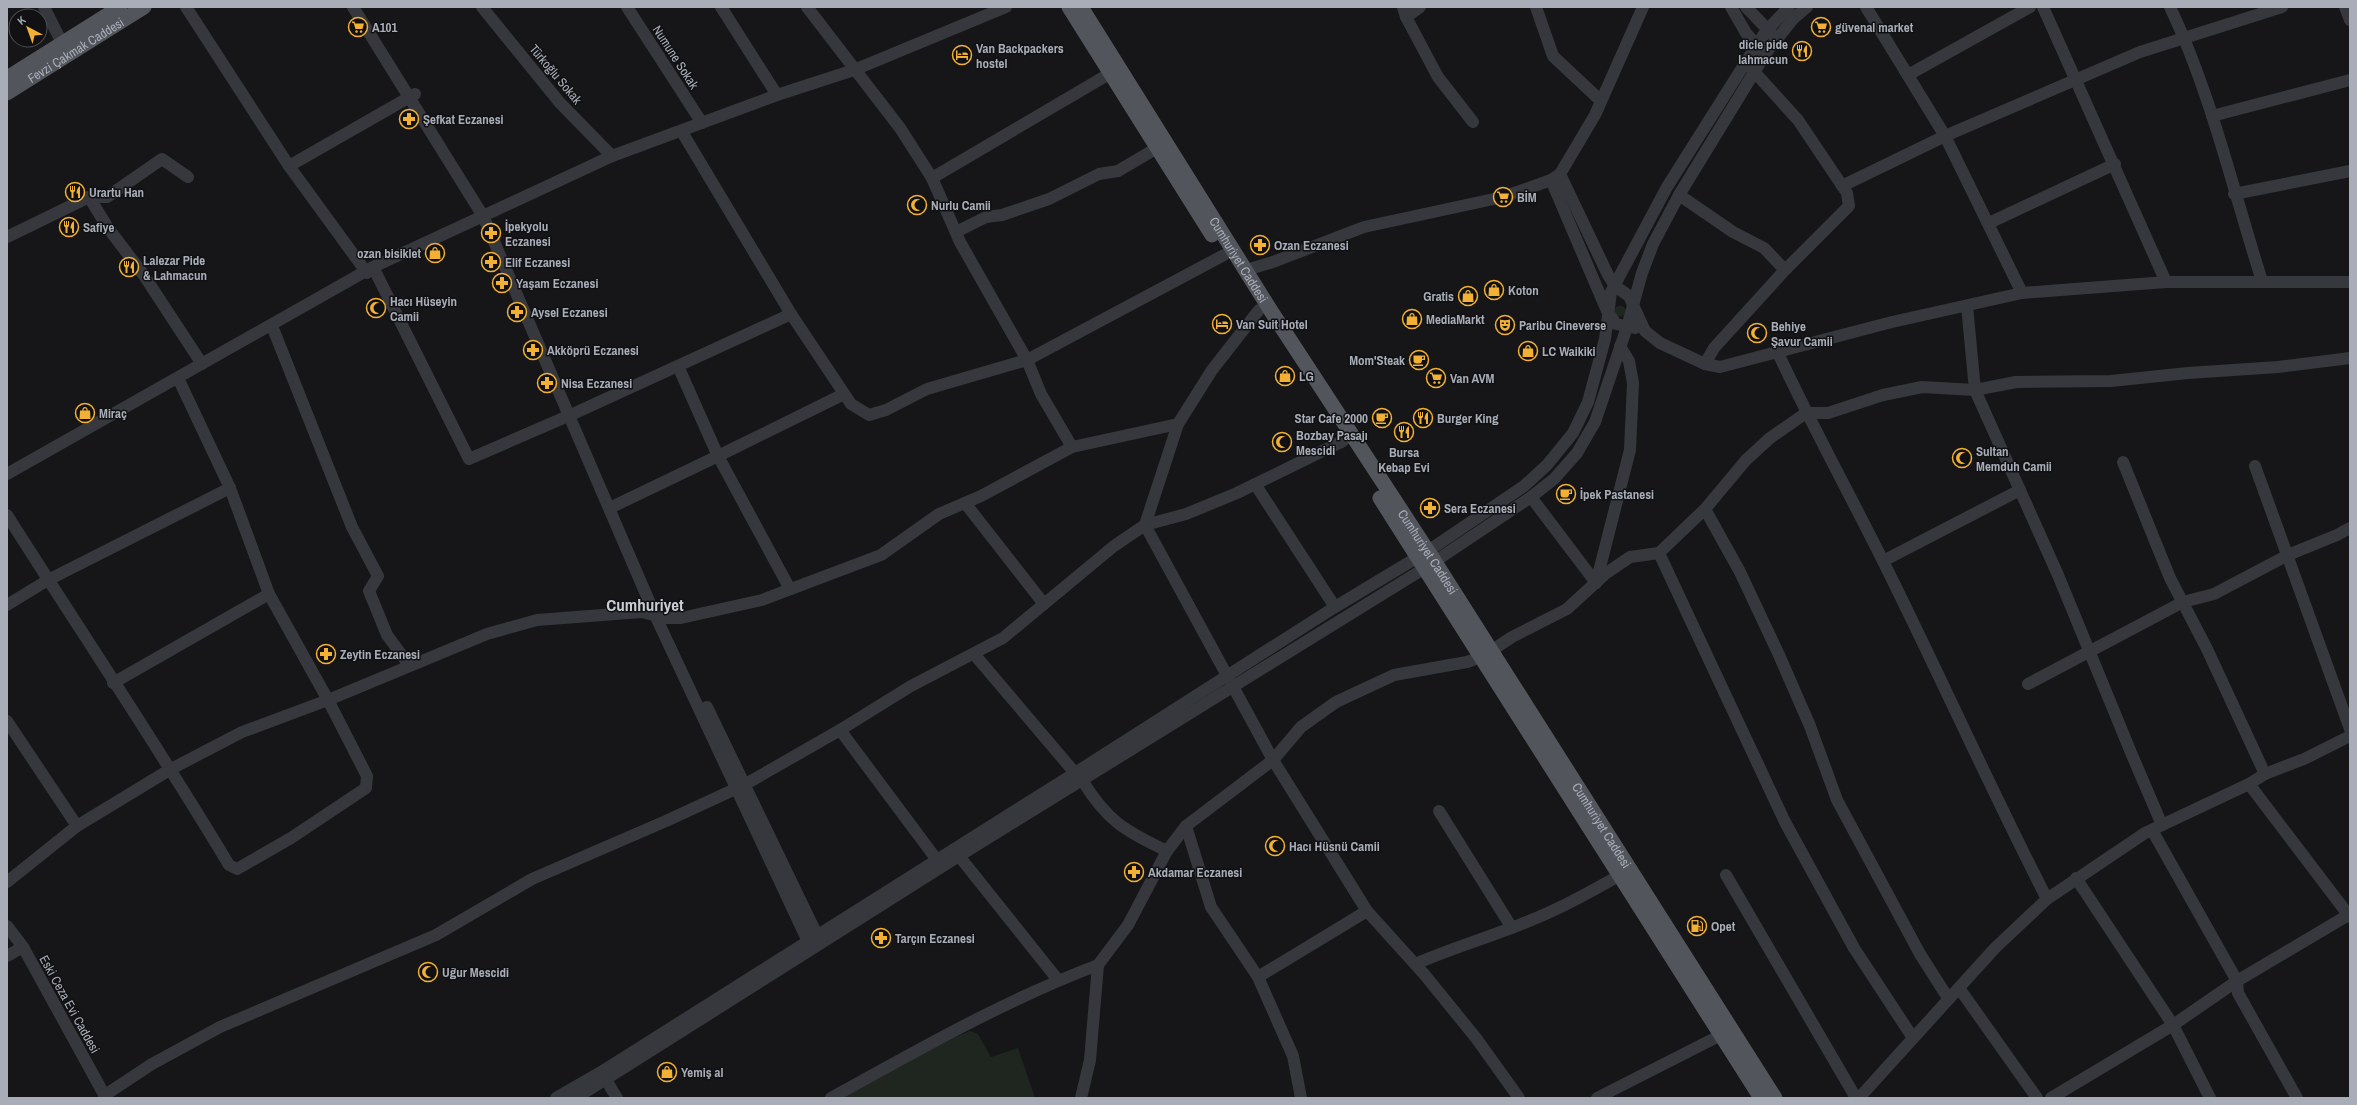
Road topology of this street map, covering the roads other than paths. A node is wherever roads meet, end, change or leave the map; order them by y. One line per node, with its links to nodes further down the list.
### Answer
1 (44, 7): 32 (street)
2 (120, 7): 32 (main road)
3 (144, 7): 41 (main road, Fevzi Çakmak Caddesi)
4 (186, 7): 53 (street)
5 (352, 7): 42 (street)
6 (360, 7): 42 (street)
7 (482, 7): 51 (street, Türkoğlu Sokak)
8 (627, 7): 47 (street, Numune Sokak)
9 (721, 7): 43 (street)
10 (807, 7): 35 (street)
11 (1006, 7): 35 (street)
12 (1069, 7): 36 (main road, Cumhuriyet Caddesi)
13 (1081, 7): 68 (main road, Cumhuriyet Caddesi)
14 (1420, 7): 27 (street)
15 (1536, 7): 44 (street)
16 (1643, 7): 44 (street)
17 (1731, 7): 33 (street)
18 (1746, 7): 29 (street)
19 (1789, 7): 29 (street)
20 (1808, 7): 31 (street)
21 (1866, 7): 37 (street)
22 (2030, 7): 37 (street)
23 (2043, 7): 39 (street)
24 (2170, 7): 30 (street)
25 (2282, 7): 30 (street)
26 (2345, 7): 28 (street)
27 (1405, 12): 46 (street)
28 (2350, 20)
29 (1767, 30): 31 (street); 33 (street)
30 (2184, 37): 39 (street); 45 (street)
31 (1777, 38): 33 (street)
32 (62, 43): 38 (main road)
33 (1761, 50): 34 (street)
34 (1750, 67): 58 (street); 60 (street); 73 (street)
35 (854, 70): 43 (street); 57 (street)
36 (1110, 74): 50 (main road, Cumhuriyet Caddesi); 57 (street)
37 (1908, 75): 49 (street)
38 (7, 78)
39 (2075, 80): 49 (street); 52 (street)
40 (2350, 80): 45 (street)
41 (7, 93)
42 (412, 95): 53 (street); 62 (street)
43 (777, 95): 47 (street)
44 (1601, 101): 56 (street)
45 (2212, 116): 59 (street)
46 (1473, 122)
47 (702, 123): 48 (street)
48 (682, 132): 51 (street); 79 (street)
49 (1944, 136): 58 (street); 63 (street)
50 (1157, 148): 64 (street); 66 (main road, Cumhuriyet Caddesi)
51 (612, 156): 62 (street)
52 (2115, 164): 63 (street); 71 (street)
53 (289, 166): 67 (street)
54 (2350, 171): 59 (street)
55 (188, 177): 61 (street)
56 (1555, 177): 68 (street); 73 (street); 78 (street)
57 (932, 178): 64 (street)
58 (1842, 186): 69 (street)
59 (2234, 194): 70 (street)
60 (1679, 195): 69 (street); 75 (street)
61 (89, 197): 65 (street); 87 (street)
62 (487, 214): 67 (street); 94 (street)
63 (1989, 223): 74 (street)
64 (956, 232): 86 (street)
65 (7, 237)
66 (1224, 255): 77 (main road, Cumhuriyet Caddesi); 86 (street)
67 (370, 270): 80 (street); 94 (street)
68 (1246, 270): 114 (main road, Cumhuriyet Caddesi)
69 (1785, 270): 88 (street)
70 (2262, 281): 71 (street); 72 (street)
71 (2166, 282): 74 (street)
72 (2350, 282)
73 (1615, 286): 75 (street); 78 (street)
74 (2022, 293): 76 (street)
75 (1634, 303): 81 (street); 82 (street)
76 (1967, 306): 84 (street); 91 (street)
77 (1259, 310): 95 (street); 96 (main road, Cumhuriyet Caddesi)
78 (1607, 311): 81 (street); 114 (street)
79 (791, 314): 89 (street); 92 (street)
80 (272, 326): 87 (street); 128 (street)
81 (1627, 327): 82 (street); 83 (street)
82 (1646, 331): 88 (street)
83 (1620, 346): 105 (street); 117 (street)
84 (1778, 353): 88 (street); 93 (street)
85 (2350, 358): 91 (street)
86 (1027, 360): 92 (street); 97 (street)
87 (202, 364): 90 (street)
88 (1705, 364)
89 (678, 366): 94 (street); 98 (street)
90 (178, 378): 101 (street); 103 (street)
91 (1975, 390): 93 (street); 104 (street)
92 (844, 394): 98 (street)
93 (1806, 413): 108 (street); 115 (street)
94 (572, 414): 107 (street); 124 (street)
95 (1178, 424): 97 (street); 110 (street)
96 (1343, 441): 102 (street); 114 (main road, Cumhuriyet Caddesi)
97 (1072, 447): 106 (street)
98 (718, 456): 107 (street); 118 (street)
99 (2123, 462): 120 (street)
100 (2255, 466): 113 (street)
101 (7, 474)
102 (1255, 484): 110 (street); 123 (street)
103 (230, 488): 116 (street); 119 (street)
104 (2020, 490): 115 (street); 125 (street)
105 (1531, 497): 114 (street); 117 (street)
106 (965, 503): 118 (street); 121 (street)
107 (616, 505): 124 (street)
108 (1705, 509): 112 (street); 168 (street)
109 (7, 515): 116 (street)
110 (1145, 525): 121 (street); 129 (street)
111 (2350, 528): 113 (street)
112 (1659, 553): 117 (street); 171 (street)
113 (2288, 555): 120 (street); 134 (street)
114 (1426, 560): 123 (street); 127 (main road, Cumhuriyet Caddesi); 129 (street)
115 (1883, 561): 154 (street)
116 (48, 580): 122 (street); 130 (street)
117 (1596, 583): 127 (street)
118 (790, 589): 124 (street)
119 (269, 594): 130 (street); 132 (street)
120 (2183, 602): 125 (street); 139 (street)
121 (1044, 604): 126 (street)
122 (7, 605)
123 (1335, 607): 129 (street)
124 (660, 616): 128 (street); 142 (street)
125 (2089, 650): 131 (street); 146 (street)
126 (974, 654): 135 (street); 140 (street)
127 (1486, 654): 137 (street); 150 (main road, Cumhuriyet Caddesi); 183 (main road, Cumhuriyet Caddesi)
128 (408, 666): 132 (street)
129 (1230, 682): 137 (street); 140 (street)
130 (113, 683): 138 (street)
131 (2028, 684)
132 (328, 700): 138 (street); 138 (street)
133 (7, 721): 144 (street)
134 (2350, 728)
135 (840, 730): 142 (street); 149 (street)
136 (2350, 736): 139 (street)
137 (1273, 760): 145 (street); 155 (street)
138 (171, 769): 144 (street)
139 (2265, 774): 141 (street)
140 (1079, 777): 147 (street); 148 (street); 149 (street)
141 (2249, 784): 146 (street); 156 (street)
142 (740, 786): 159 (street); 173 (street)
143 (1439, 811): 158 (street)
144 (77, 826): 153 (street)
145 (1186, 826): 147 (street); 164 (street)
146 (2157, 827): 152 (street); 166 (street)
147 (1167, 851): 162 (street)
148 (959, 856): 159 (street); 165 (street)
149 (937, 860): 159 (street)
150 (1620, 874): 158 (street); 170 (main road, Cumhuriyet Caddesi)
151 (1726, 875): 184 (street)
152 (2076, 878): 154 (street); 169 (street)
153 (7, 882)
154 (2048, 899): 167 (street)
155 (1367, 911): 163 (street); 164 (street)
156 (2349, 916): 166 (street)
157 (7, 926): 160 (street, Eski Ceza Evi Caddesi)
158 (1512, 928): 163 (street)
159 (815, 942): 172 (street)
160 (22, 947): 161 (street); 173 (street, Eski Ceza Evi Caddesi)
161 (7, 956)
162 (1098, 964): 165 (street); 178 (street)
163 (1415, 964): 180 (street)
164 (1258, 977): 179 (street)
165 (1058, 980): 177 (street)
166 (2237, 981): 169 (street); 189 (street)
167 (1959, 988): 168 (street); 186 (street)
168 (1948, 998): 171 (street)
169 (2173, 1024): 187 (street); 188 (street)
170 (1721, 1035): 181 (street); 182 (main road, Cumhuriyet Caddesi)
171 (1913, 1038): 185 (street)
172 (604, 1076): 174 (street); 175 (street); 176 (street)
173 (106, 1097)
174 (556, 1098)
175 (576, 1098)
176 (617, 1098)
177 (831, 1098)
178 (1081, 1098)
179 (1301, 1098)
180 (1519, 1098)
181 (1597, 1098)
182 (1761, 1098)
183 (1775, 1098)
184 (1856, 1098)
185 (1859, 1098)
186 (2037, 1098)
187 (2051, 1098)
188 (2210, 1098)
189 (2297, 1098)

